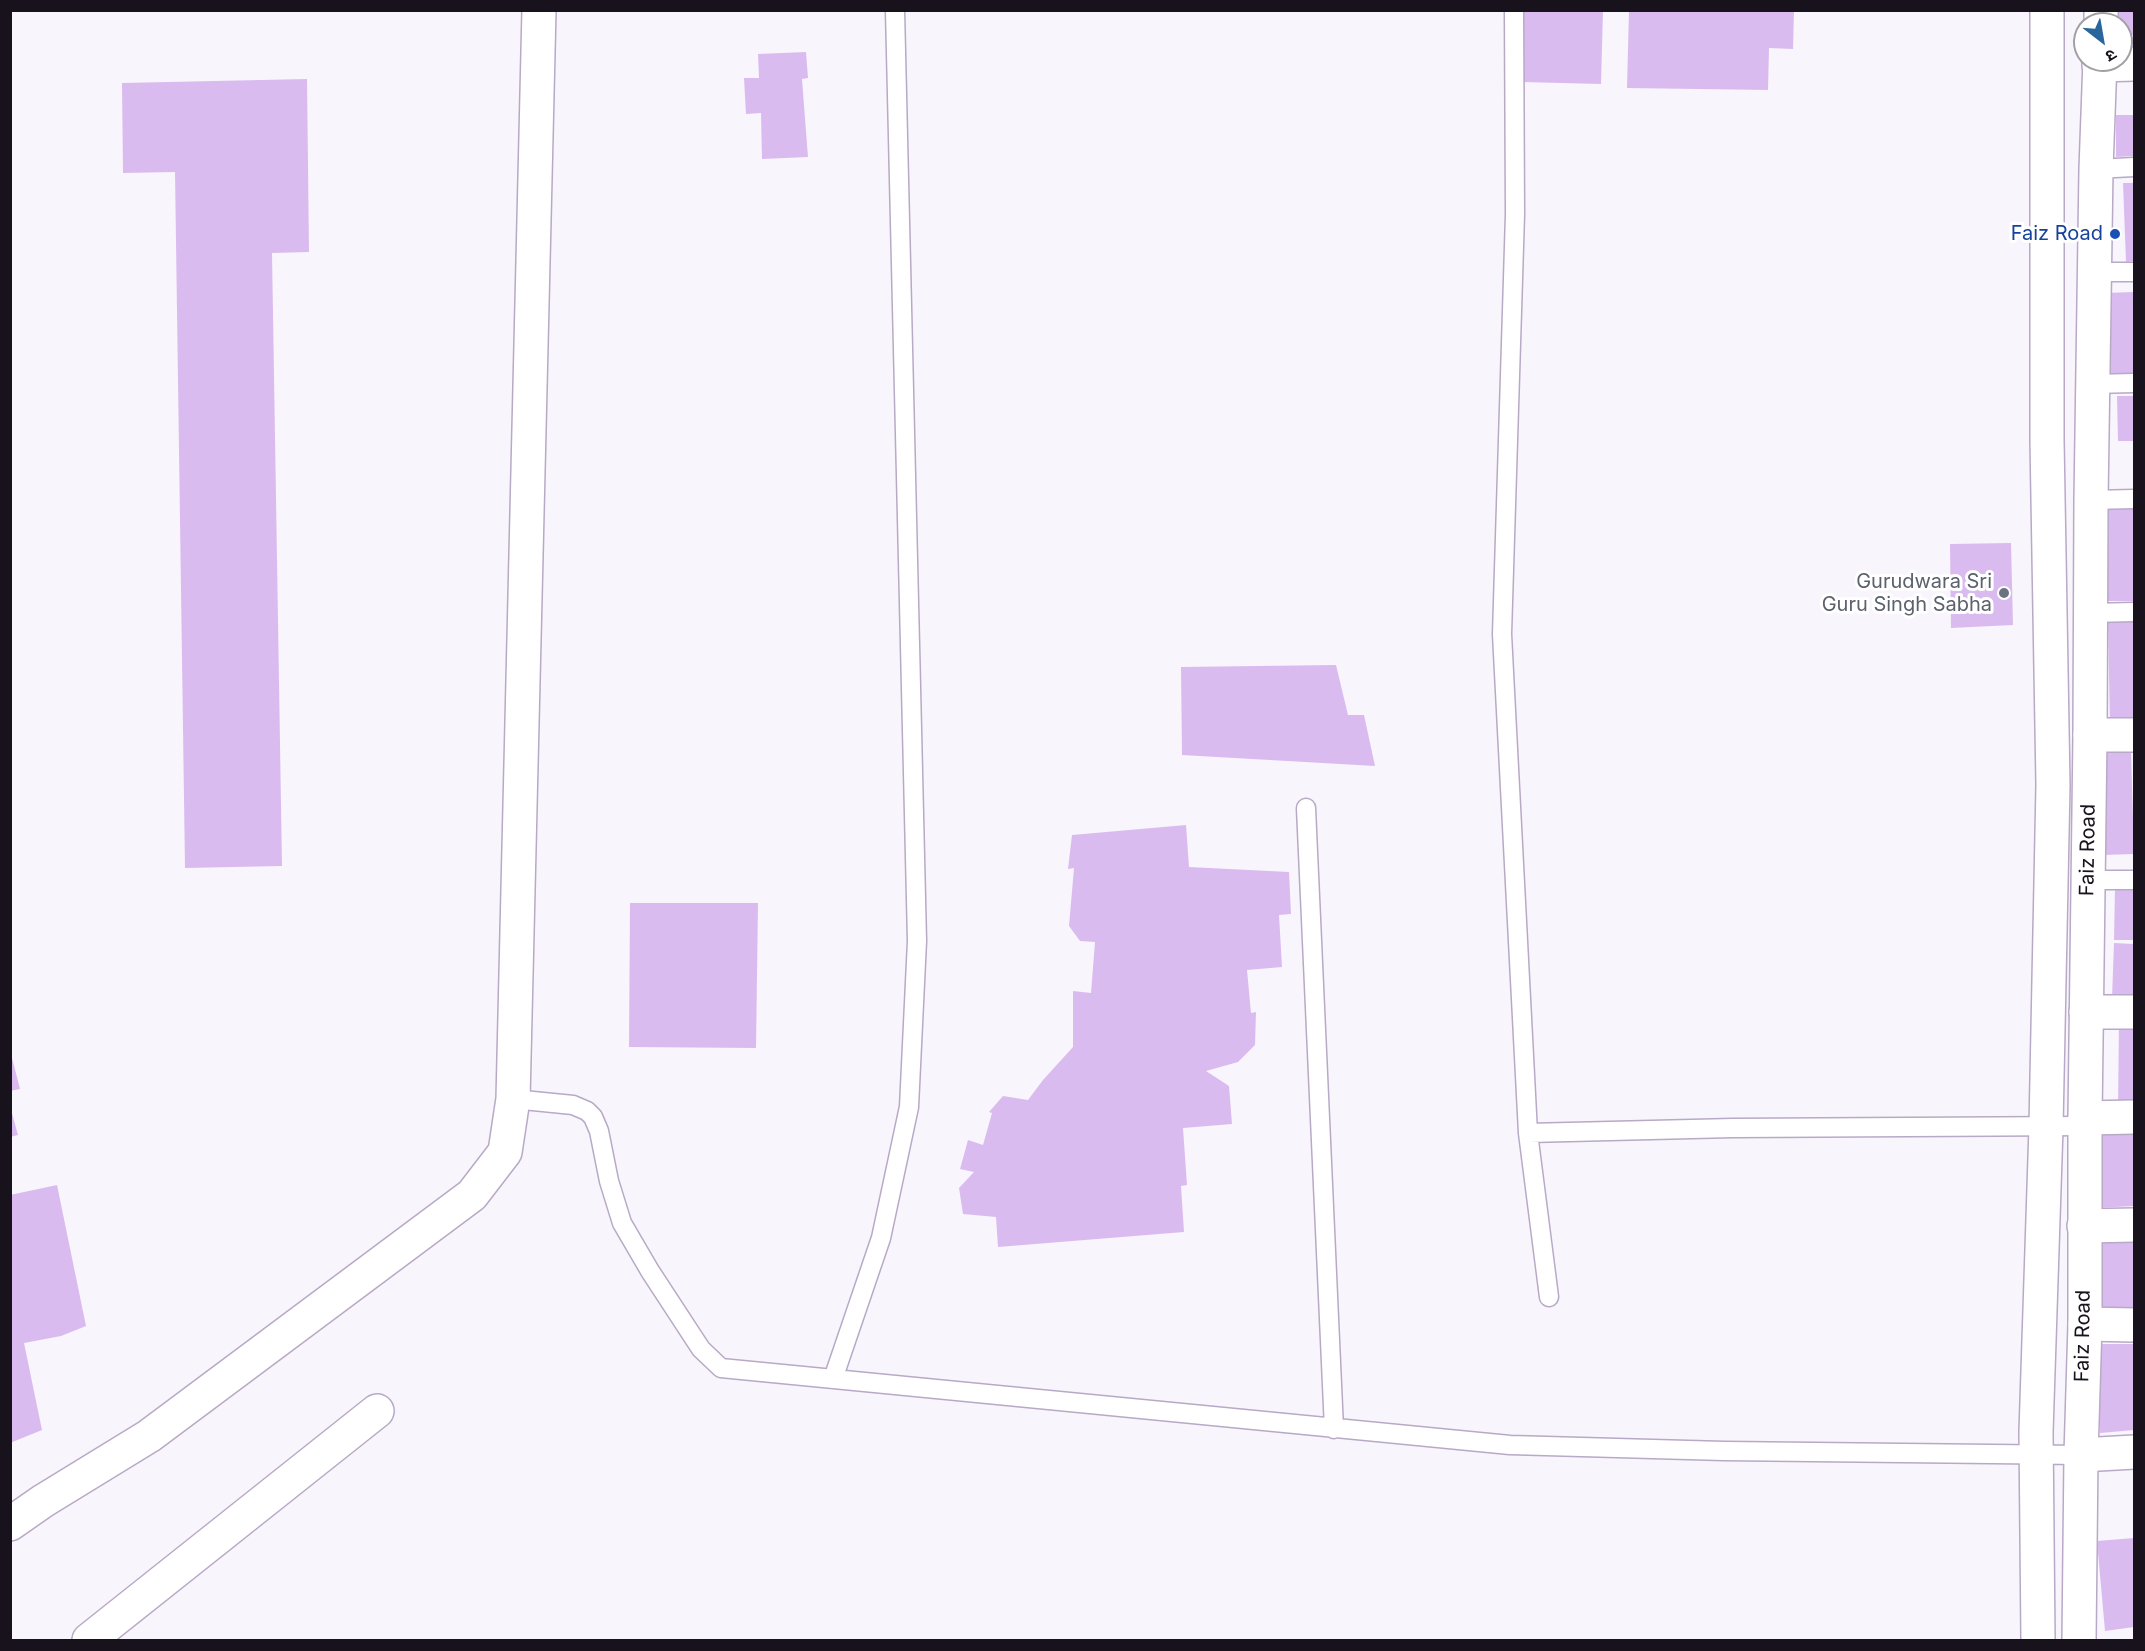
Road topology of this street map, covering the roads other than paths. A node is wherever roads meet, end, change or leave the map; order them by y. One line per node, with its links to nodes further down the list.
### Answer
1 (539, 10): 25 (street)
2 (895, 10): 35 (lane)
3 (1514, 10): 29 (lane)
4 (2026, 10): 6 (street)
5 (2047, 10): 6 (street)
6 (2048, 56): 28 (street)
7 (2100, 72): 9 (street, Faiz Road)
8 (2134, 167): 9 (lane)
9 (2096, 169): 10 (street, Faiz Road)
10 (2095, 272): 11 (lane); 13 (street, Faiz Road)
11 (2134, 272)
12 (2134, 383): 13 (lane)
13 (2094, 384): 14 (street, Faiz Road)
14 (2091, 500): 15 (lane); 17 (street, Faiz Road)
15 (2134, 500)
16 (2134, 612): 17 (lane)
17 (2090, 613): 18 (street, Faiz Road)
18 (2090, 735): 19 (street); 21 (street, Faiz Road)
19 (2134, 735)
20 (1306, 808): 37 (lane)
21 (2088, 880): 22 (lane); 23 (street, Faiz Road)
22 (2134, 880)
23 (2086, 1012): 24 (street); 27 (street, Faiz Road)
24 (2134, 1012)
25 (513, 1099): 35 (lane); 41 (street)
26 (2134, 1117): 27 (street)
27 (2085, 1122): 28 (lane); 31 (street, Faiz Road)
28 (2046, 1127): 29 (lane); 39 (street)
29 (1528, 1133): 32 (lane)
30 (2134, 1225): 31 (street)
31 (2084, 1226): 33 (street, Faiz Road)
32 (1549, 1297)
33 (2085, 1324): 34 (street); 40 (street, Faiz Road)
34 (2134, 1325)
35 (833, 1378): 37 (lane)
36 (377, 1411): 42 (street)
37 (1334, 1429): 39 (lane)
38 (2134, 1452): 40 (street)
39 (2036, 1454): 40 (lane); 43 (street)
40 (2081, 1455): 44 (street, Faiz Road)
41 (10, 1524)
42 (89, 1641)
43 (2038, 1641)
44 (2079, 1641)

